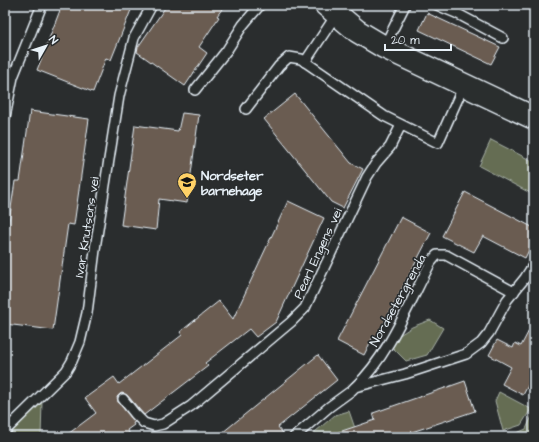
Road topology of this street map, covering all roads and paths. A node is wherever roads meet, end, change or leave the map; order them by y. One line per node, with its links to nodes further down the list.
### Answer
1 (42, 5): 13 (lane)
2 (152, 5): 20 (lane, Ivar Knutsons vei)
3 (260, 5): 11 (lane)
4 (405, 5): 8 (lane)
5 (437, 5): 7 (lane)
6 (331, 10): 8 (main road); 9 (lane)
7 (502, 38)
8 (384, 46): 10 (main road)
9 (305, 62): 12 (lane); 15 (lane)
10 (464, 85): 14 (main road); 15 (lane)
11 (195, 90)
12 (246, 109)
13 (5, 117)
14 (534, 118)
15 (401, 125): 19 (lane, Pearl Engens vei)
16 (534, 264): 17 (lane, Nordsetergrenda)
17 (514, 292): 18 (lane, Nordsetergrenda); 18 (lane, Nordsetergrenda)
18 (355, 387): 21 (lane, Nordsetergrenda)
19 (123, 399)
20 (5, 431)
21 (294, 437)

